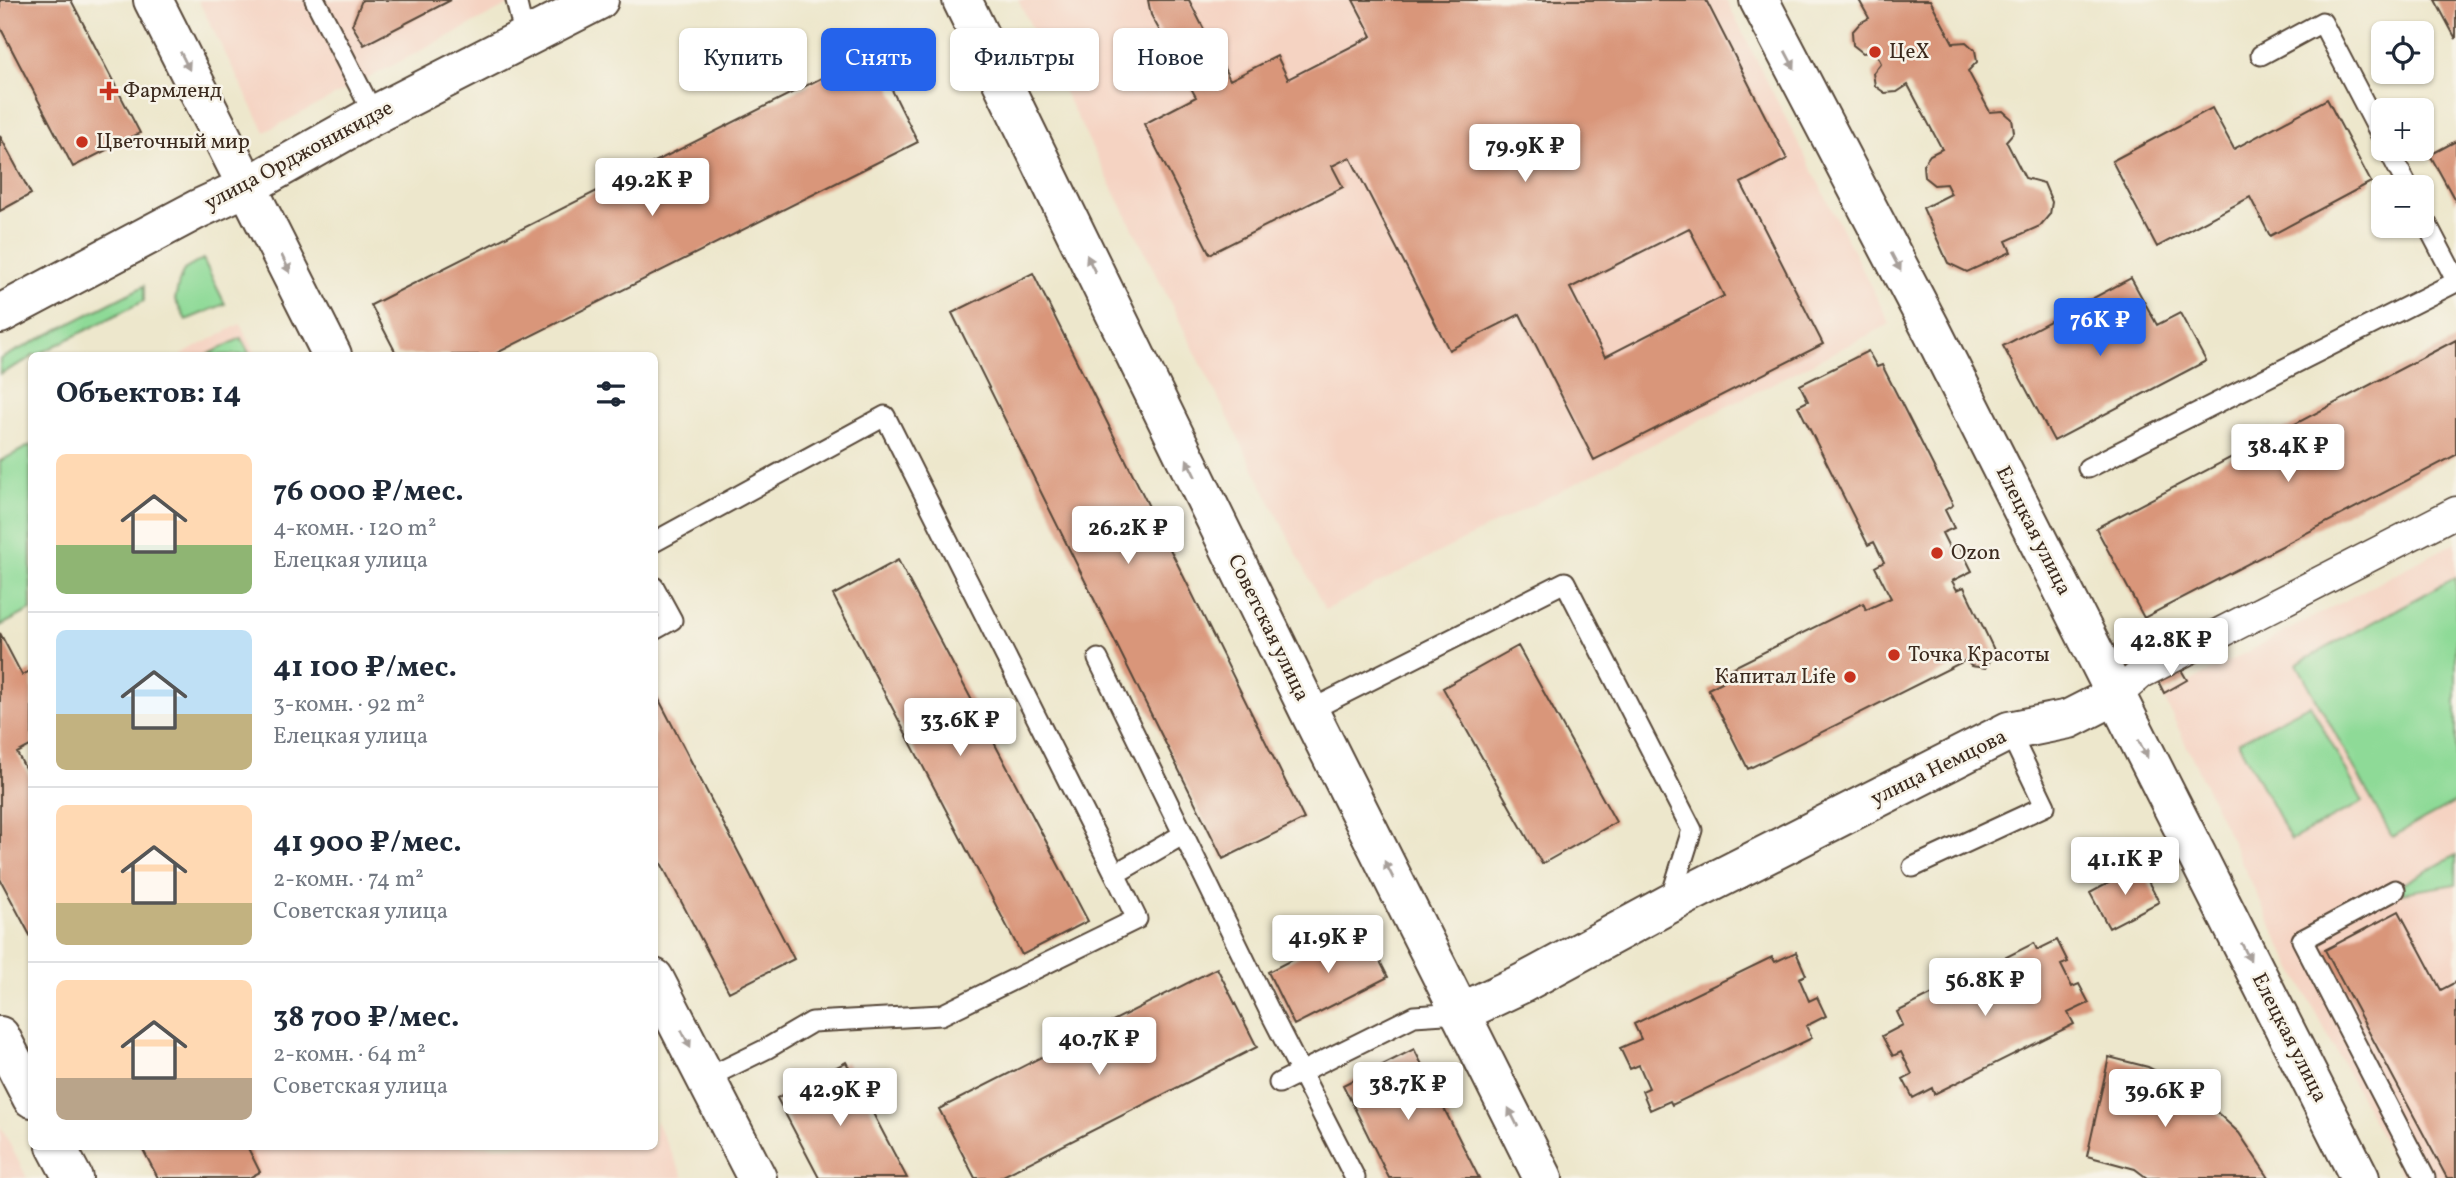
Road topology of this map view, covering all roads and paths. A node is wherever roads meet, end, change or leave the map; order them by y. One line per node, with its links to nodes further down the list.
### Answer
1 (153, 0): 11 (street, one-way to 11)
2 (315, 0): 9 (lane)
3 (516, 0): 7 (lane)
4 (599, 0): 7 (street, улица Орджоникидзе)
5 (962, 0): 23 (street, Советская улица, one-way to 5)
6 (1759, 0): 22 (street, Елецкая улица, one-way to 22)
7 (525, 38): 9 (street, улица Орджоникидзе)
8 (2261, 55): 10 (lane)
9 (374, 115): 11 (street, улица Орджоникидзе)
10 (2371, 116)
11 (248, 186): 14 (street, улица Орджоникидзе); 15 (street, one-way to 15)
12 (2434, 238): 13 (lane)
13 (2456, 281): 16 (lane)
14 (0, 314)
15 (330, 352)
16 (2088, 468)
17 (2456, 512): 22 (street, улица Немцова)
18 (658, 540): 27 (lane)
19 (658, 595): 20 (lane)
20 (658, 628)
21 (1098, 659): 25 (lane)
22 (2116, 695): 24 (street, улица Немцова); 42 (street, Елецкая улица, one-way to 42)
23 (1309, 711): 29 (lane); 31 (street, Советская улица, one-way to 23)
24 (2009, 731): 26 (lane); 29 (street, улица Немцова)
25 (1184, 834): 27 (lane); 33 (lane)
26 (1913, 867)
27 (1115, 874): 34 (lane)
28 (2396, 890): 43 (lane)
29 (1669, 904): 31 (street, улица Немцова)
30 (658, 986): 34 (street, one-way to 34)
31 (1461, 1013): 33 (lane); 41 (street, Советская улица, one-way to 31)
32 (0, 1036): 36 (street)
33 (1301, 1072): 35 (lane); 40 (lane)
34 (707, 1079): 39 (street)
35 (1279, 1083)
36 (28, 1089)
37 (59, 1150): 38 (street)
38 (73, 1178)
39 (757, 1178)
40 (1356, 1178)
41 (1543, 1178)
42 (2360, 1178)
43 (2425, 1178)

